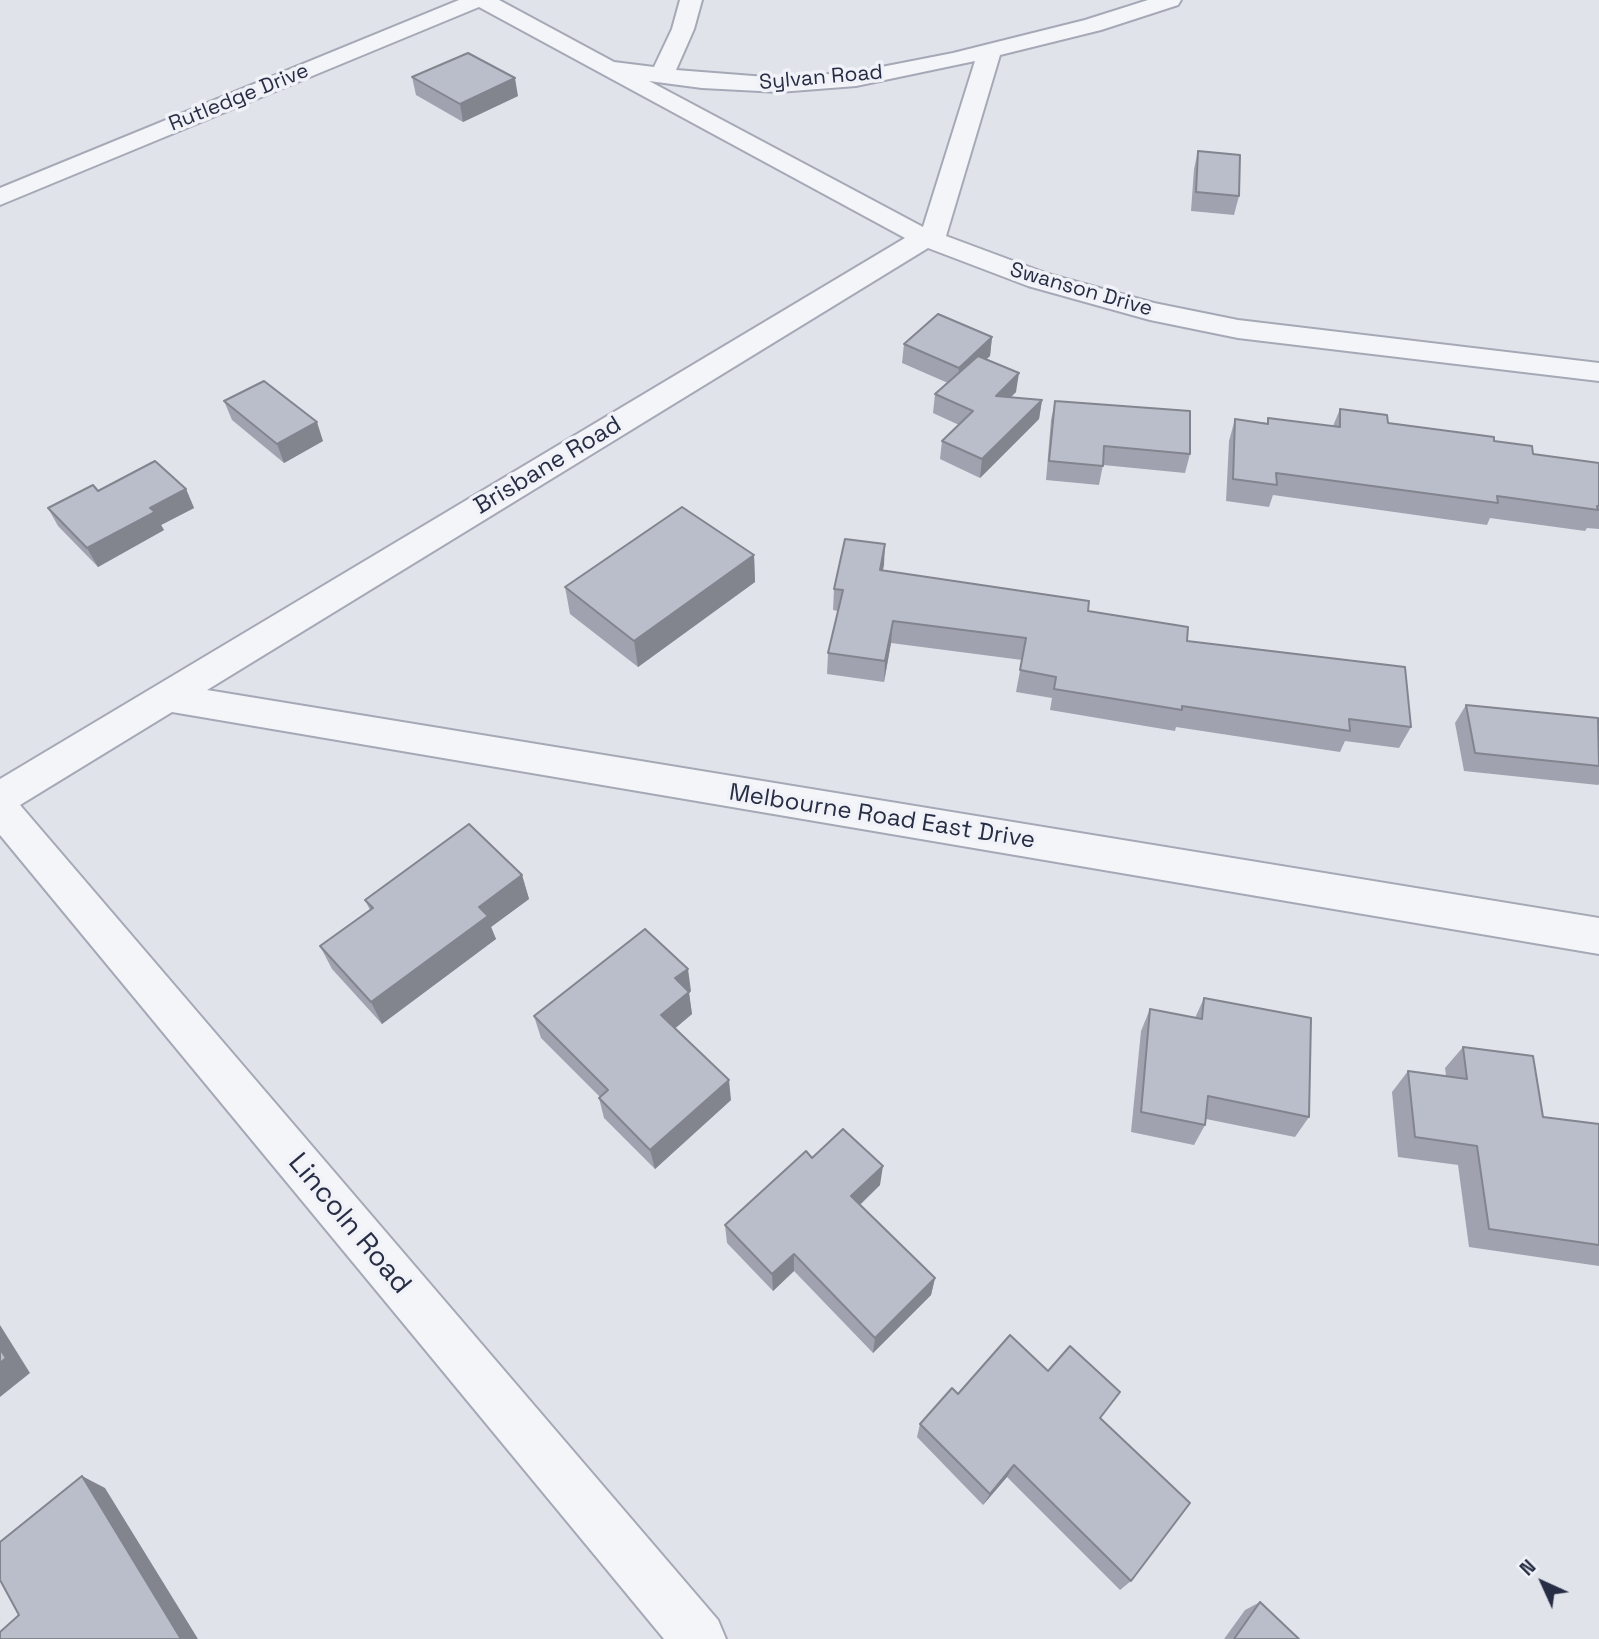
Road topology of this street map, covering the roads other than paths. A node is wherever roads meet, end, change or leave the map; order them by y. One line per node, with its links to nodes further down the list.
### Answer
1 (480, 0): 5 (street, Sylvan Road); 7 (street, Rutledge Drive)
2 (691, 0): 6 (street)
3 (1170, 0): 4 (street, Sylvan Road)
4 (990, 51): 6 (street, Sylvan Road); 8 (street, Brisbane Road)
5 (608, 68): 6 (street, Sylvan Road); 8 (street, Swanson Drive)
6 (662, 75)
7 (0, 197)
8 (925, 238): 9 (street, Swanson Drive); 10 (street, Brisbane Road)
9 (1599, 372)
10 (166, 697): 11 (street, Brisbane Road); 13 (street, Melbourne Road East Drive)
11 (0, 798)
12 (0, 808): 14 (street, Lincoln Road)
13 (1599, 936)
14 (699, 1639)

